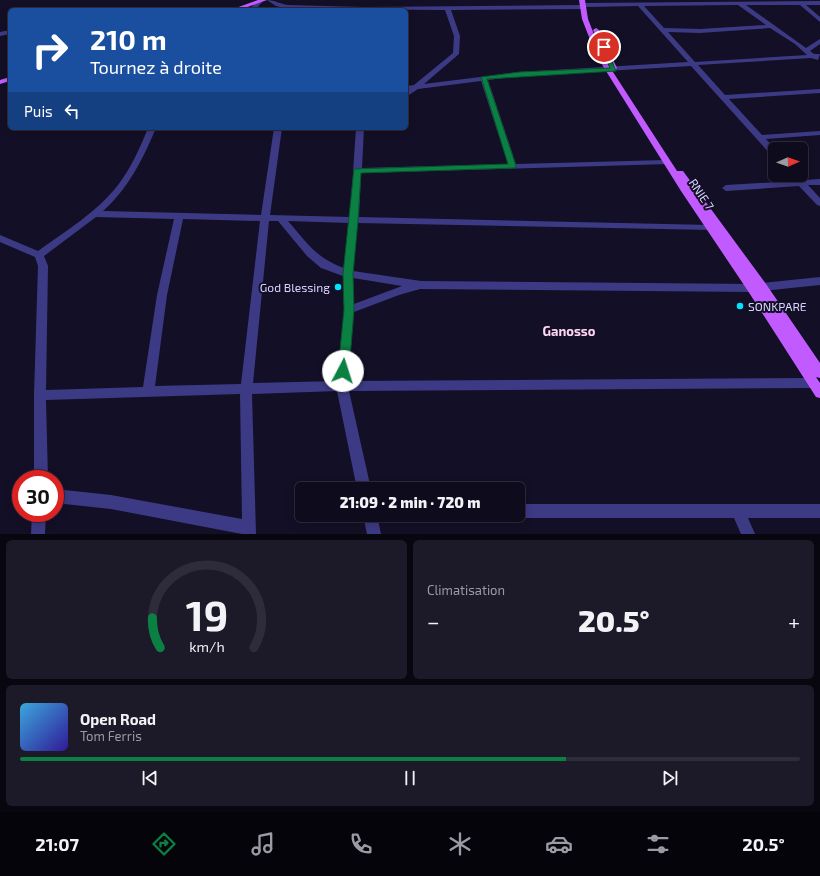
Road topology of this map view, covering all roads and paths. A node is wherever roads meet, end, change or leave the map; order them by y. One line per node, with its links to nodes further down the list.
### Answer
1 (270, 0): 10 (street)
2 (262, 1): 8 (main road); 9 (street)
3 (816, 2): 5 (street)
4 (584, 3): 6 (street); 12 (street); 21 (main road, RNIE 7 / RNIE 7)
5 (801, 3): 7 (street); 13 (street)
6 (639, 4): 7 (street); 15 (street)
7 (740, 4): 14 (street)
8 (239, 8)
9 (254, 8)
10 (292, 8)
11 (408, 9): 12 (street)
12 (448, 9): 23 (street)
13 (820, 20)
14 (770, 24): 15 (street); 17 (street)
15 (662, 30): 20 (street)
16 (820, 41): 17 (street)
17 (807, 50): 18 (street)
18 (816, 56): 19 (street); 20 (street)
19 (820, 62)
20 (692, 63): 21 (street); 26 (street)
21 (611, 70): 22 (street); 33 (main road, RNIE 7 / RNIE 7); 51 (main road, RNIE 7 / RNIE 7)
22 (484, 78): 23 (street); 34 (street)
23 (418, 86): 24 (street)
24 (408, 89)
25 (820, 91): 26 (street)
26 (723, 97): 31 (street)
27 (151, 130): 40 (street)
28 (278, 130): 42 (street)
29 (360, 130): 35 (street)
30 (820, 132): 31 (street)
31 (760, 137): 32 (street)
32 (768, 146)
33 (666, 162): 34 (street); 45 (main road, RNIE 7 / RNIE 7)
34 (512, 166): 35 (street)
35 (357, 170): 44 (street)
36 (820, 182): 37 (street)
37 (801, 183): 38 (street); 39 (street)
38 (726, 188)
39 (820, 203)
40 (94, 214): 41 (street); 47 (street)
41 (179, 216): 42 (street); 56 (street)
42 (265, 218): 43 (street); 55 (street)
43 (280, 218): 44 (street); 48 (street)
44 (354, 220): 45 (street); 48 (street)
45 (710, 228): 51 (main road, RNIE 7 / RNIE 7)
46 (0, 238): 47 (street)
47 (39, 255): 58 (street)
48 (348, 274): 50 (street); 52 (street)
49 (820, 282): 51 (street)
50 (421, 285): 51 (street); 52 (street)
51 (757, 288): 53 (main road, RNIE 7 / RNIE 7); 53 (main road, RNIE 7 / RNIE 7)
52 (349, 310): 54 (street)
53 (818, 374): 54 (street); 57 (main road, RNIE 7 / RNIE 7)
54 (342, 386): 55 (street); 60 (street)
55 (246, 389): 56 (street); 67 (street)
56 (148, 392): 58 (street)
57 (820, 393)
58 (40, 395): 59 (street)
59 (41, 470)
60 (363, 482)
61 (64, 497): 67 (street)
62 (525, 511): 63 (street)
63 (738, 511): 64 (street); 70 (street)
64 (820, 511)
65 (39, 522): 68 (street)
66 (371, 522): 69 (street)
67 (249, 531)
68 (38, 534)
69 (374, 534)
70 (748, 534)

